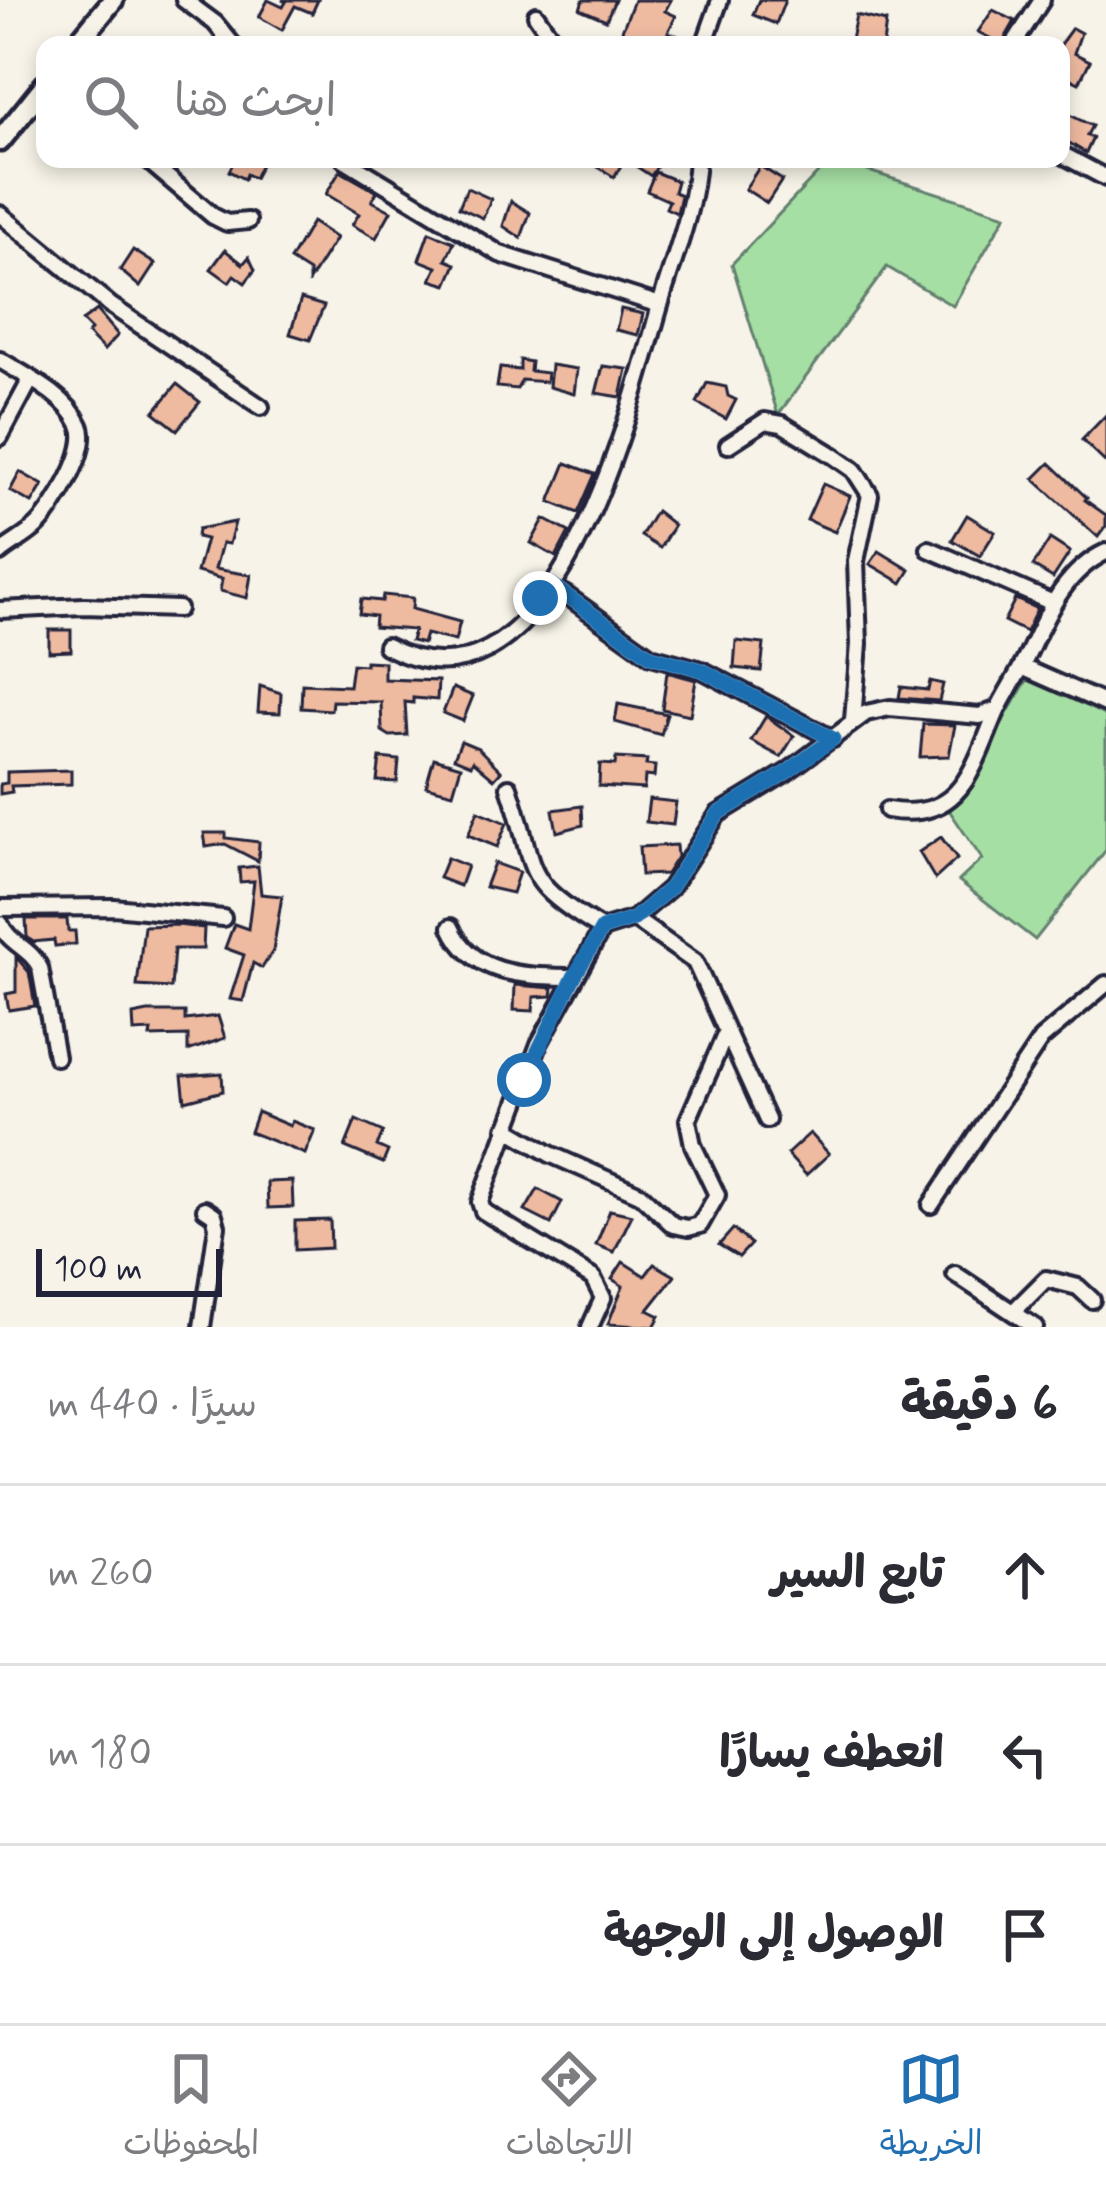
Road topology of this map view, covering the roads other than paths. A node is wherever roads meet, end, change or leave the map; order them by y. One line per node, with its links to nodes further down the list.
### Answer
1 (113, 0): 6 (main road)
2 (184, 0): 7 (street)
3 (720, 0): 9 (street)
4 (1042, 0): 10 (street)
5 (536, 15): 8 (street)
6 (83, 36)
7 (226, 36)
8 (550, 36)
9 (707, 36)
10 (1019, 36)
11 (36, 110): 12 (main road)
12 (0, 141)
13 (1070, 159): 17 (street)
14 (157, 168): 19 (street)
15 (359, 168): 20 (street)
16 (696, 168): 20 (street)
17 (1106, 178)
18 (0, 214): 23 (street)
19 (248, 221)
20 (660, 305): 29 (street)
21 (0, 361): 22 (street)
22 (31, 379): 24 (street); 28 (street)
23 (261, 407)
24 (0, 437)
25 (728, 445): 37 (street)
26 (929, 549): 30 (street)
27 (1106, 552): 30 (street)
28 (0, 553)
29 (552, 585): 33 (street); 38 (street)
30 (1053, 603): 34 (street)
31 (178, 609): 32 (street)
32 (0, 610)
33 (386, 646)
34 (1022, 667): 35 (street); 36 (street)
35 (1106, 704)
36 (998, 709): 37 (street); 40 (street)
37 (853, 720): 38 (street)
38 (833, 739): 43 (street)
39 (508, 788): 46 (street)
40 (887, 810)
41 (0, 908): 42 (street)
42 (223, 918)
43 (634, 919): 46 (street); 49 (street)
44 (0, 923): 50 (street)
45 (451, 927): 47 (street)
46 (602, 929): 47 (street)
47 (574, 977): 52 (street)
48 (1106, 984): 53 (street)
49 (725, 1034): 51 (street); 52 (street)
50 (56, 1057)
51 (767, 1120)
52 (506, 1128): 59 (street)
53 (931, 1205)
54 (205, 1209): 58 (street)
55 (955, 1274): 57 (street)
56 (1092, 1300): 57 (street)
57 (1013, 1312): 60 (street)
58 (202, 1327)
59 (590, 1327)
60 (1034, 1327)

